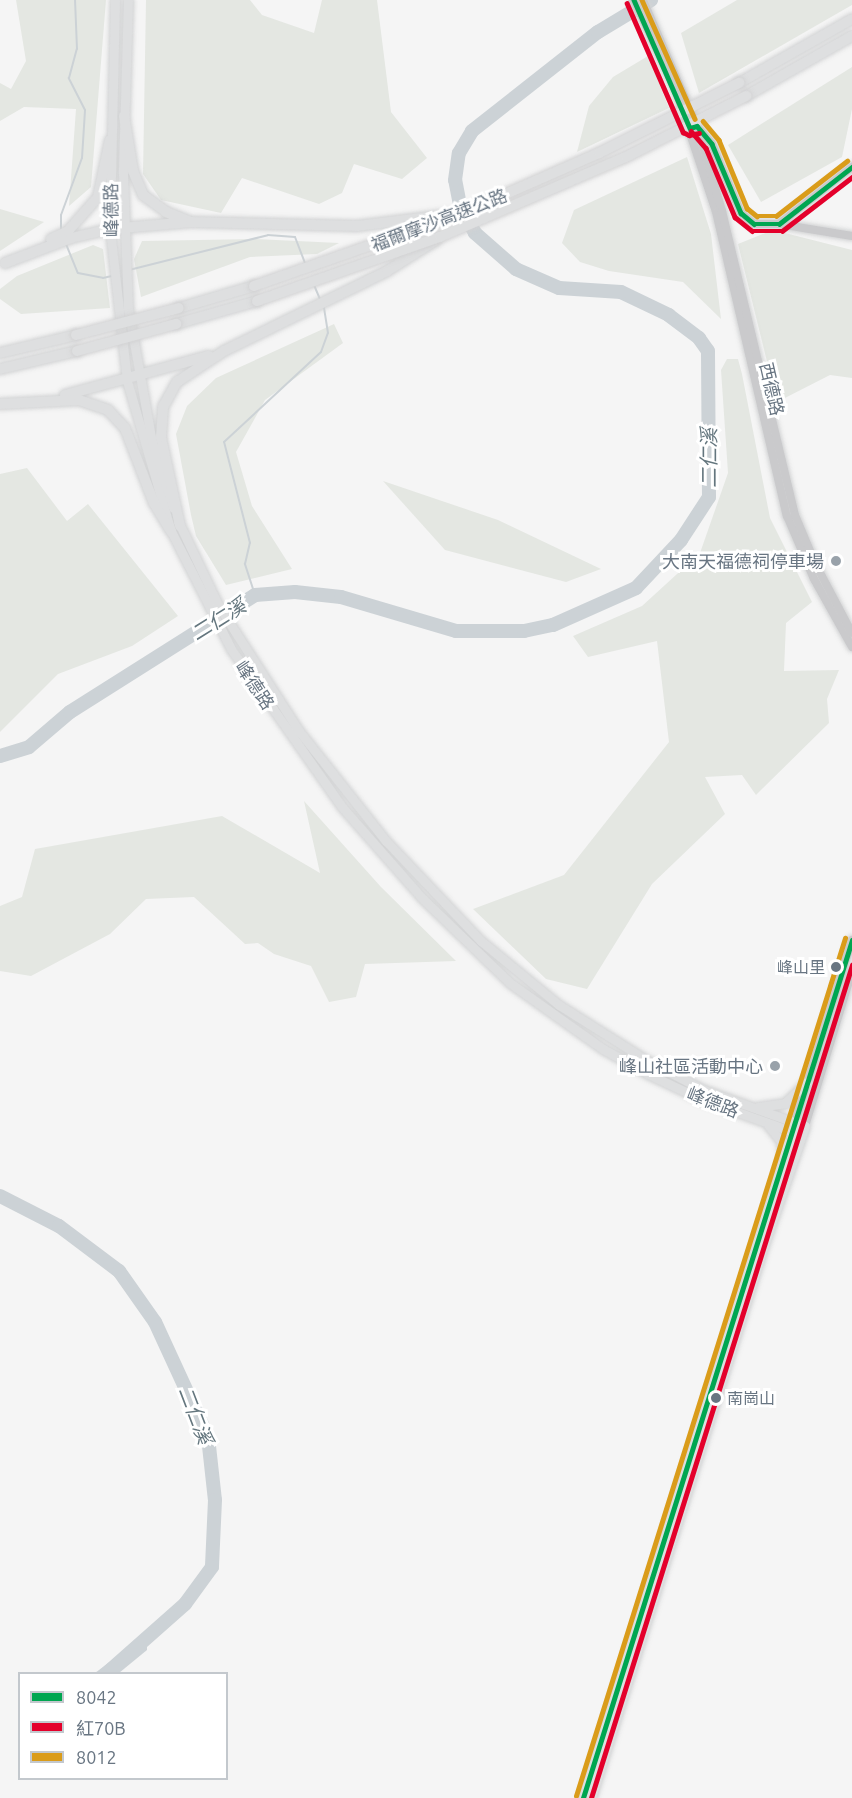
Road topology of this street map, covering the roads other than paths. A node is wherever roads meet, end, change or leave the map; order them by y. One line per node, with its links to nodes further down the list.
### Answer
1 (115, 0): 10 (main road, 峰德路)
2 (128, 0): 8 (main road, 峰德路)
3 (634, 0): 7 (street)
4 (643, 0): 7 (street)
5 (852, 19): 12 (highway, 福爾摩沙高速公路, bridge)
6 (852, 36): 18 (highway, 福爾摩沙高速公路, bridge)
7 (680, 90): 9 (street)
8 (124, 116): 13 (highway); 15 (main road, 峰德路)
9 (694, 127): 14 (street); 27 (street, 西德路)
10 (110, 140): 16 (main road, 峰德路); 19 (highway)
11 (852, 167): 14 (street)
12 (460, 214): 13 (highway, bridge); 21 (highway, 福爾摩沙高速公路, bridge)
13 (191, 222): 15 (highway)
14 (779, 224): 17 (street)
15 (123, 228): 16 (highway); 23 (main road, 峰德路)
16 (110, 229): 19 (highway); 24 (main road, 峰德路)
17 (852, 236)
18 (440, 237): 20 (highway, bridge); 22 (highway, 福爾摩沙高速公路, bridge)
19 (3, 265)
20 (224, 351): 23 (highway); 28 (highway)
21 (0, 353)
22 (0, 369)
23 (138, 378): 24 (highway); 28 (main road, 峰德路)
24 (127, 381): 25 (highway); 28 (main road, 峰德路)
25 (50, 398): 26 (highway); 28 (highway)
26 (0, 404)
27 (791, 515): 29 (street, 西德路); 30 (street, 西德路)
28 (177, 532): 34 (main road, 峰德路); 34 (main road, 峰德路)
29 (852, 633)
30 (852, 647)
31 (852, 940): 33 (street)
32 (852, 971): 35 (street)
33 (807, 1082): 34 (main road); 35 (street)
34 (754, 1112): 35 (main road, 峰德路); 36 (main road)
35 (799, 1129): 36 (main road); 38 (main road)
36 (783, 1159): 37 (main road)
37 (584, 1798)
38 (591, 1798)

